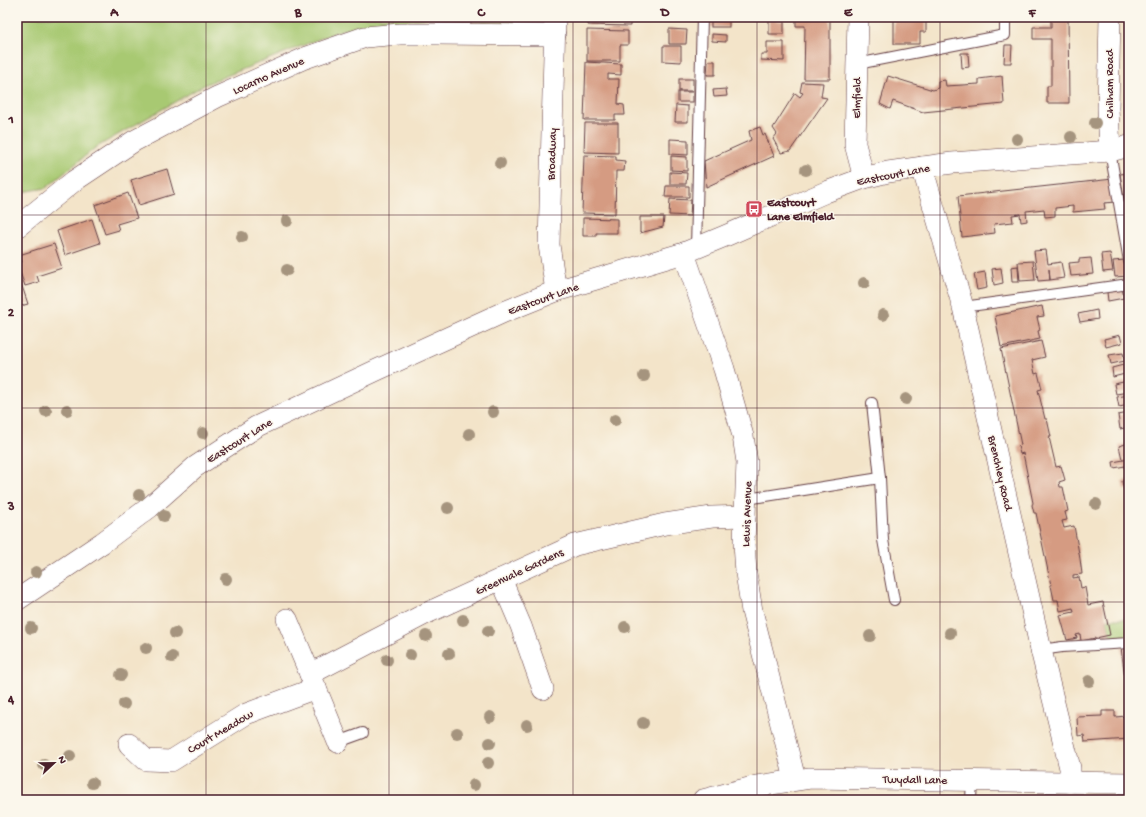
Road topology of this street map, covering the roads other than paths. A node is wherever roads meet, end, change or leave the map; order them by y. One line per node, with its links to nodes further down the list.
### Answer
1 (702, 17): 11 (lane)
2 (858, 17): 6 (street, Elmfield)
3 (1005, 17): 6 (lane)
4 (1110, 17): 7 (street, Chilham Road)
5 (555, 26): 10 (street, Locarno Avenue); 14 (street, Broadway)
6 (857, 64): 9 (street, Elmfield)
7 (1120, 148): 8 (street, Eastcourt Lane); 12 (lane)
8 (922, 167): 9 (street, Eastcourt Lane); 15 (street, Brenchley Road)
9 (864, 178): 11 (street, Eastcourt Lane)
10 (17, 227)
11 (690, 250): 14 (street, Eastcourt Lane); 18 (street, Lewis Avenue)
12 (1129, 261)
13 (1129, 284): 15 (lane)
14 (556, 291): 20 (street, Eastcourt Lane)
15 (963, 307): 24 (street, Brenchley Road)
16 (872, 403): 17 (lane)
17 (880, 478): 18 (lane); 21 (lane)
18 (746, 507): 19 (street, Greenvale Gardens); 30 (street, Lewis Avenue)
19 (501, 579): 25 (street, Greenvale Gardens); 26 (street)
20 (17, 600)
21 (894, 600)
22 (287, 619): 25 (street)
23 (1129, 643): 24 (lane)
24 (1041, 650): 31 (street, Brenchley Road)
25 (313, 681): 28 (street); 29 (street, Court Meadow)
26 (543, 689)
27 (363, 733): 28 (lane)
28 (338, 742)
29 (129, 744)
30 (795, 779): 33 (street, Twydall Lane); 34 (street, Twydall Lane)
31 (1070, 782): 32 (street, Twydall Lane); 33 (street, Twydall Lane)
32 (1129, 784)
33 (971, 790)
34 (739, 795): 35 (street, Twydall Lane)
35 (703, 800)

